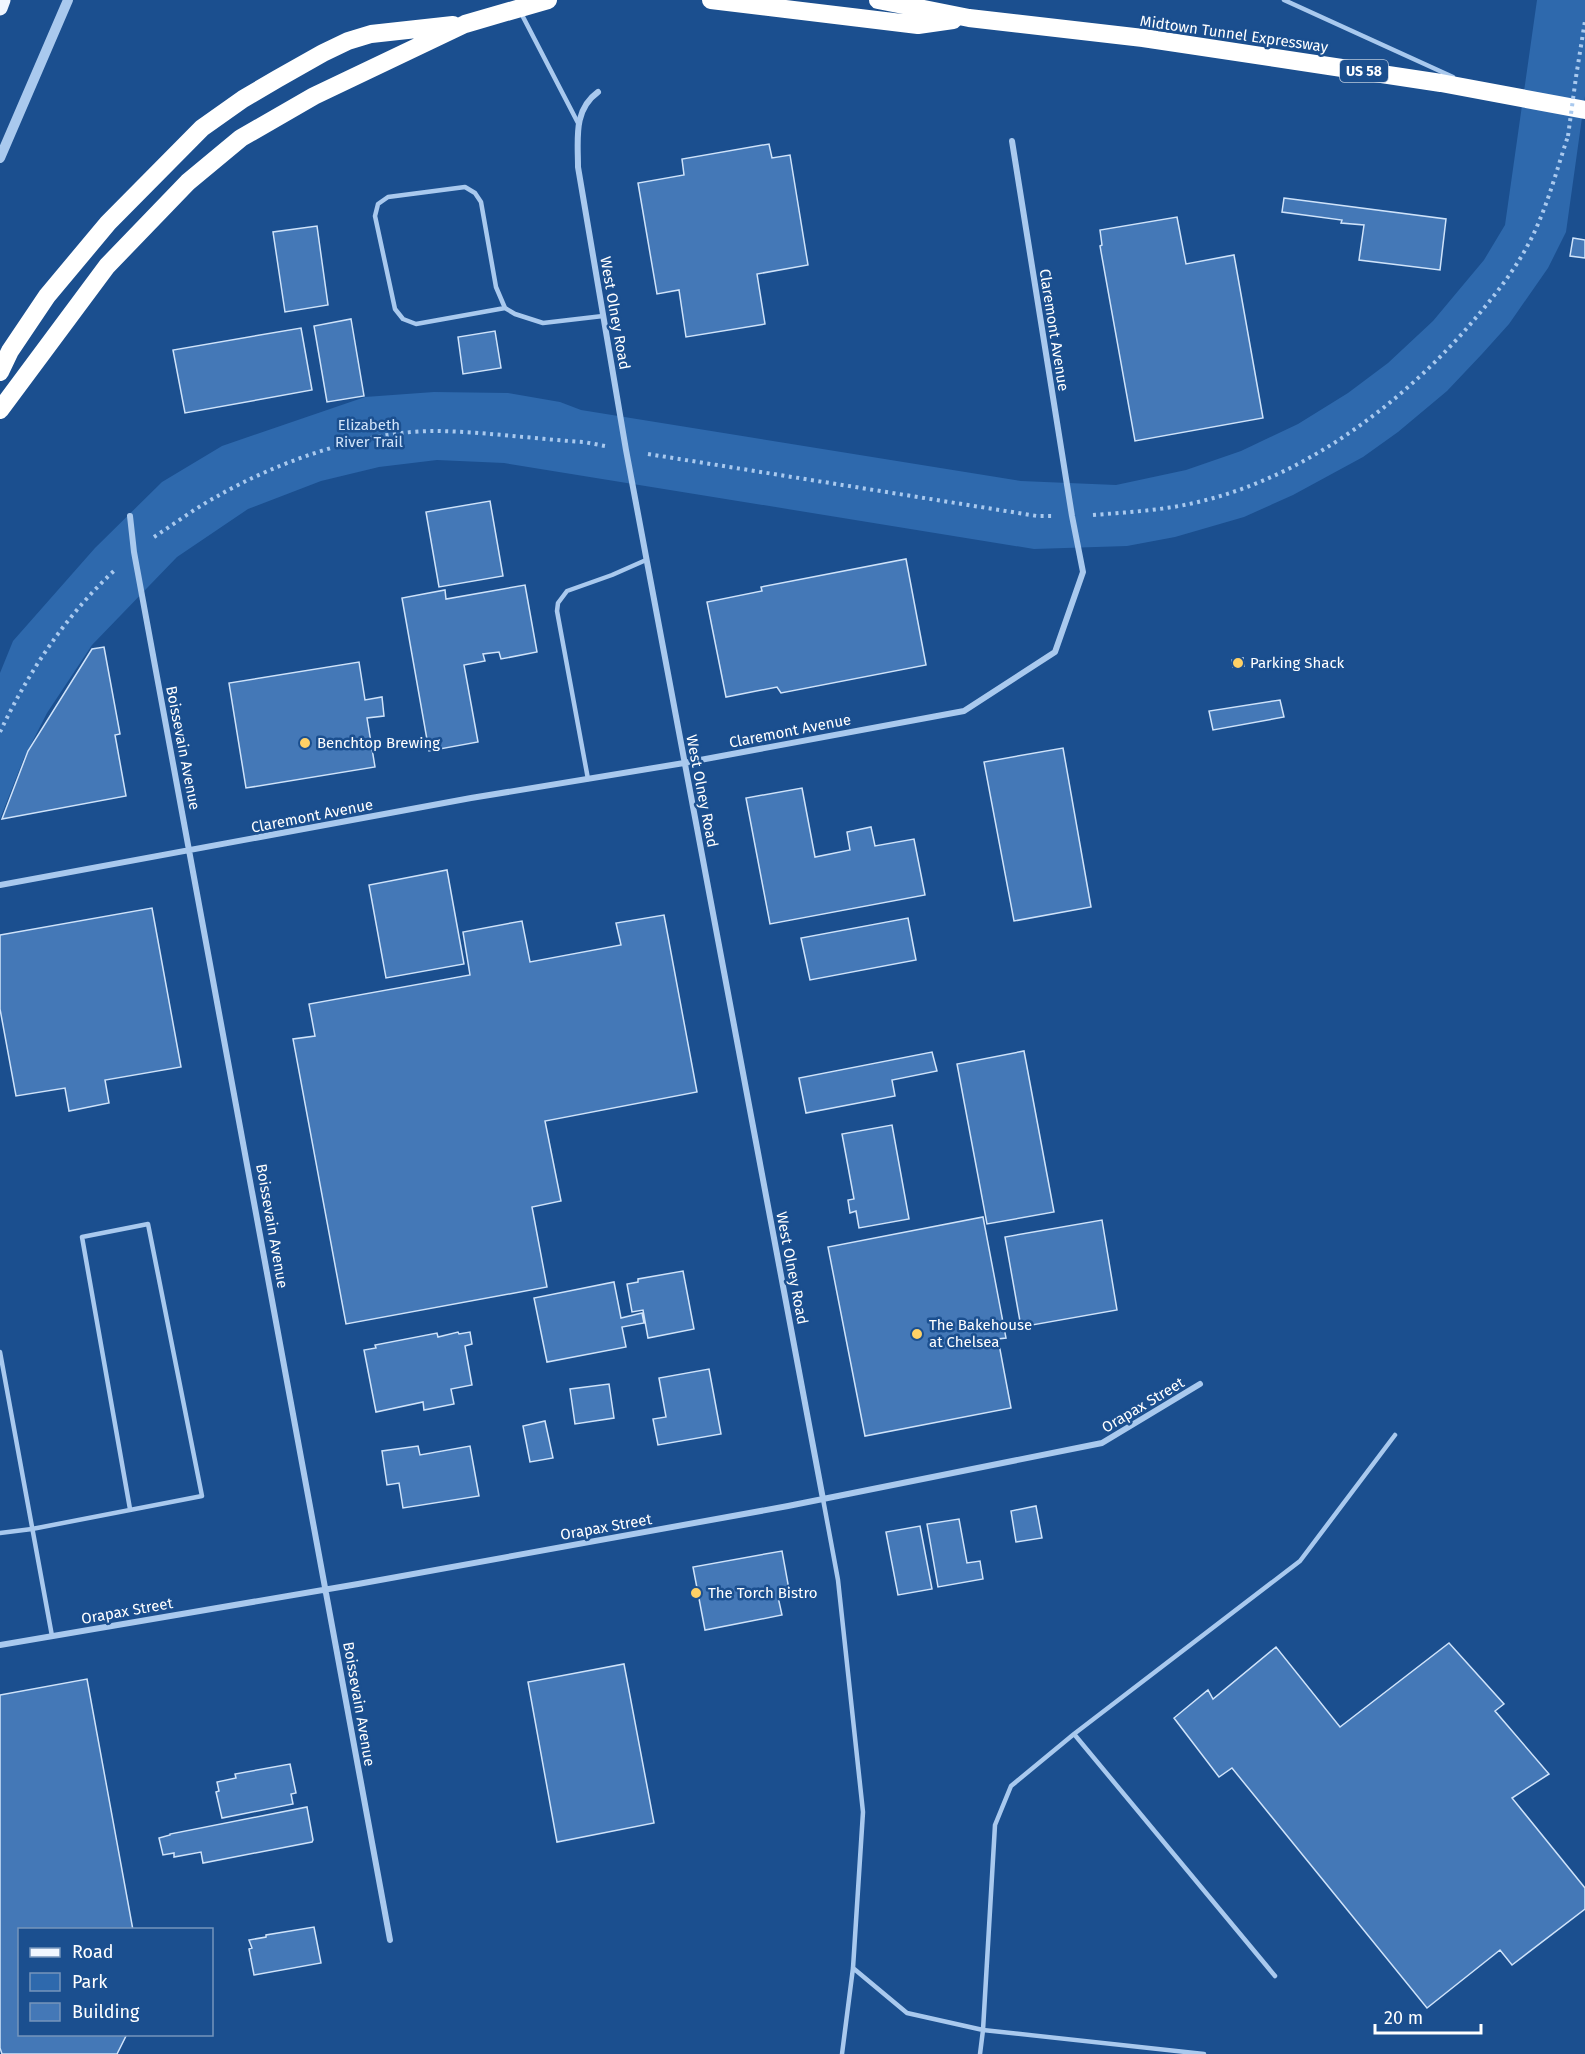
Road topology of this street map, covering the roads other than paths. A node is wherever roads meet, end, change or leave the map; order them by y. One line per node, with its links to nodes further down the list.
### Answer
1 (3, 0): 7 (main road)
2 (68, 0): 16 (street)
3 (548, 0): 8 (highway)
4 (711, 0): 9 (highway)
5 (878, 0): 9 (highway, Midtown Tunnel Expressway / US 58)
6 (1284, 0): 11 (lane)
7 (0, 8)
8 (518, 8): 10 (highway); 14 (lane)
9 (969, 18): 11 (highway, Midtown Tunnel Expressway / US 58)
10 (465, 24): 19 (highway); 20 (highway)
11 (1481, 90): 13 (highway, Midtown Tunnel Expressway / US 58)
12 (598, 92): 14 (street, West Olney Road)
13 (1585, 110)
14 (578, 123): 18 (street, West Olney Road)
15 (1012, 141): 23 (street, Claremont Avenue)
16 (0, 158)
17 (505, 308): 17 (lane); 18 (lane)
18 (603, 316): 22 (street, West Olney Road)
19 (0, 372)
20 (0, 410)
21 (130, 516): 25 (street, Boissevain Avenue)
22 (646, 560): 23 (street, West Olney Road); 24 (lane)
23 (684, 764): 24 (street, Claremont Avenue); 30 (street, West Olney Road)
24 (588, 779): 25 (street, Claremont Avenue)
25 (190, 851): 26 (street, Claremont Avenue); 34 (street, Boissevain Avenue)
26 (0, 885)
27 (0, 1352): 32 (lane)
28 (1200, 1384): 30 (street, Orapax Street)
29 (1395, 1435): 37 (lane)
30 (823, 1499): 34 (street, Orapax Street); 39 (lane)
31 (130, 1509): 31 (lane); 32 (lane)
32 (32, 1529): 33 (lane); 35 (lane)
33 (0, 1533)
34 (326, 1589): 35 (street, Orapax Street); 38 (street, Boissevain Avenue)
35 (52, 1636): 36 (street, Orapax Street)
36 (0, 1645)
37 (1074, 1734): 40 (lane); 41 (lane)
38 (390, 1940)
39 (853, 1968): 41 (lane); 42 (lane)
40 (1275, 1976)
41 (983, 2030): 43 (lane); 44 (lane)
42 (842, 2054)
43 (980, 2054)
44 (1204, 2054)

